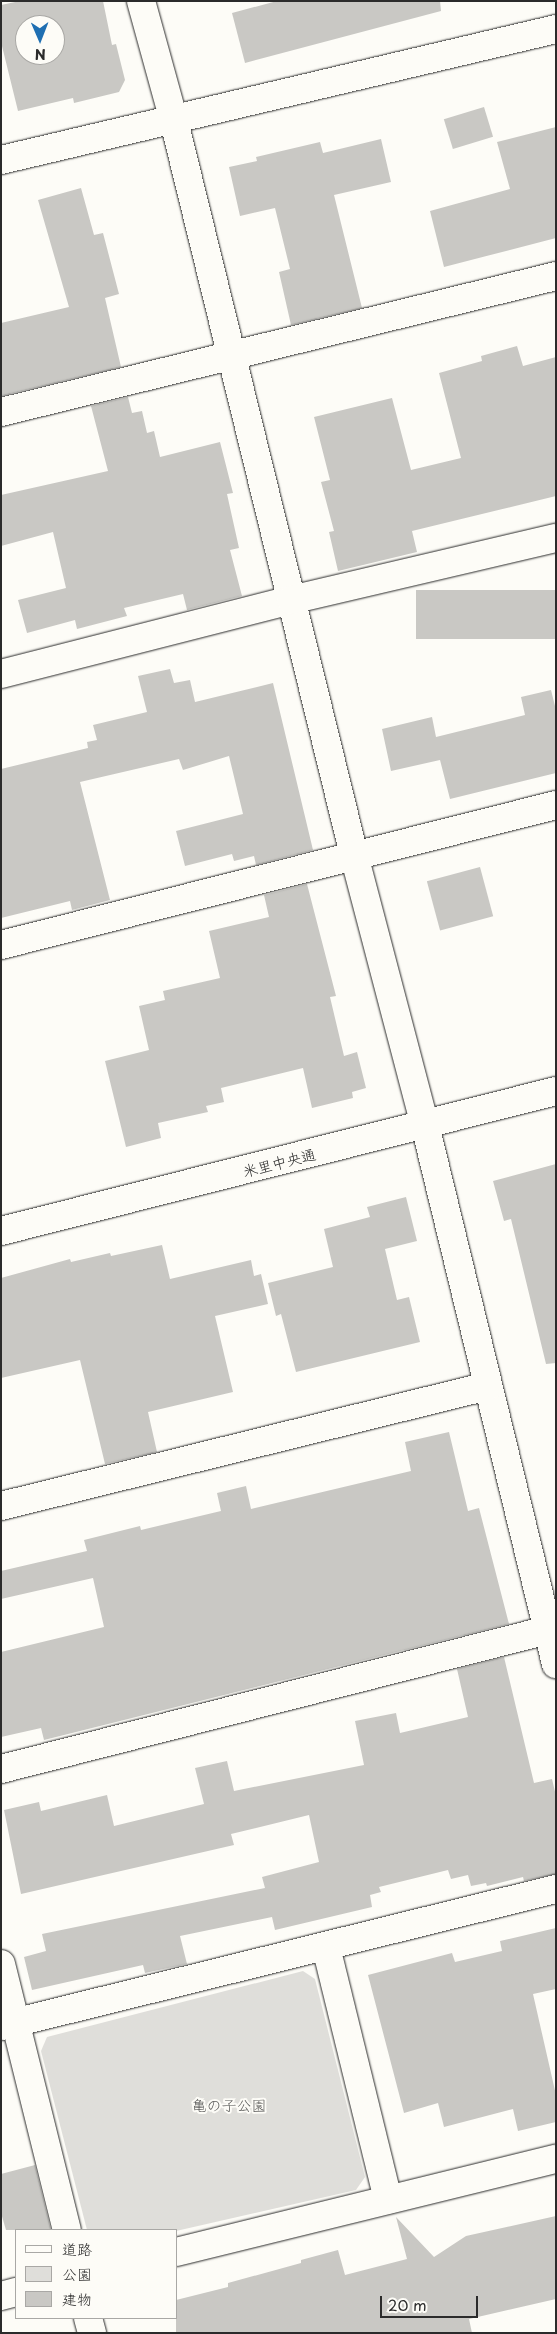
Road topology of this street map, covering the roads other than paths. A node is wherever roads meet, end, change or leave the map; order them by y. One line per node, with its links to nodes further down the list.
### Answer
1 (141, 1): 3 (street)
2 (556, 29): 3 (street)
3 (174, 121): 4 (street); 6 (street)
4 (1, 160)
5 (556, 276): 6 (street)
6 (230, 355): 7 (street); 9 (street)
7 (1, 412)
8 (556, 538): 9 (street)
9 (291, 600): 10 (street); 12 (street)
10 (1, 674)
11 (556, 805): 12 (street)
12 (354, 855): 13 (street); 15 (street)
13 (1, 945)
14 (556, 1092): 15 (street, 米里中央通)
15 (425, 1126): 16 (street, 米里中央通); 17 (street)
16 (1, 1231)
17 (488, 1386): 18 (street); 19 (street)
18 (1, 1506)
19 (548, 1630): 20 (street); 21 (street)
20 (556, 1664)
21 (1, 1769)
22 (556, 1889): 23 (street)
23 (326, 1946): 25 (street); 27 (street)
24 (1, 1964): 25 (street)
25 (8, 2024): 28 (street)
26 (556, 2159): 27 (street)
27 (388, 2200): 29 (street)
28 (67, 2229)
29 (178, 2252)
30 (15, 2292): 31 (street)
31 (1, 2296)
32 (88, 2319): 33 (street)
33 (92, 2333)

